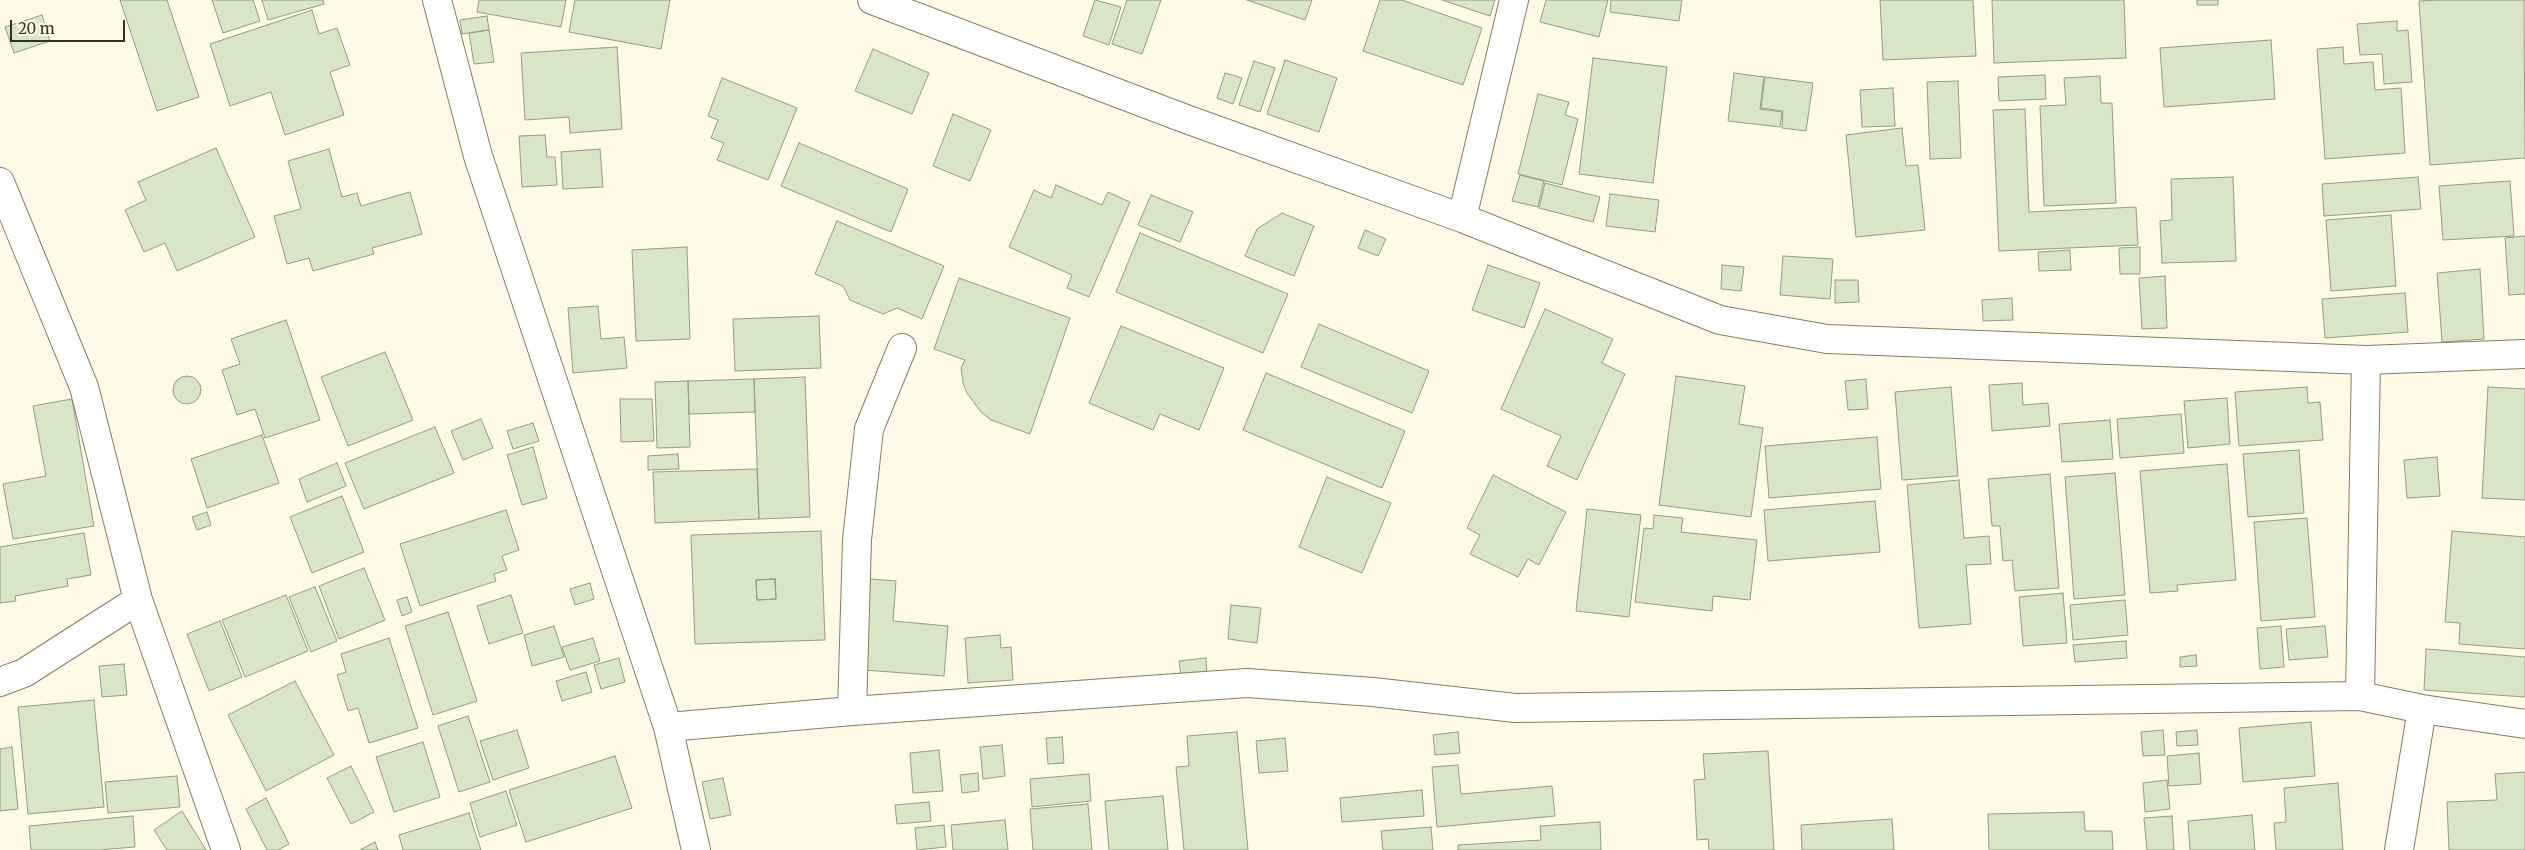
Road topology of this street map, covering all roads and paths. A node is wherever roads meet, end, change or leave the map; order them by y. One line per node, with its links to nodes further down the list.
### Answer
1 (437, 0): 15 (street)
2 (872, 0): 5 (street)
3 (1514, 0): 5 (street)
4 (1, 192): 9 (street)
5 (1462, 218): 8 (street)
6 (902, 348): 13 (street)
7 (2525, 354): 8 (street)
8 (2366, 360): 11 (street)
9 (138, 600): 10 (street); 16 (street)
10 (0, 682)
11 (2360, 696): 12 (street); 13 (street)
12 (2422, 709): 14 (street); 18 (street)
13 (852, 710): 15 (street)
14 (2525, 724)
15 (668, 727): 17 (street)
16 (226, 850)
17 (696, 850)
18 (2399, 850)

